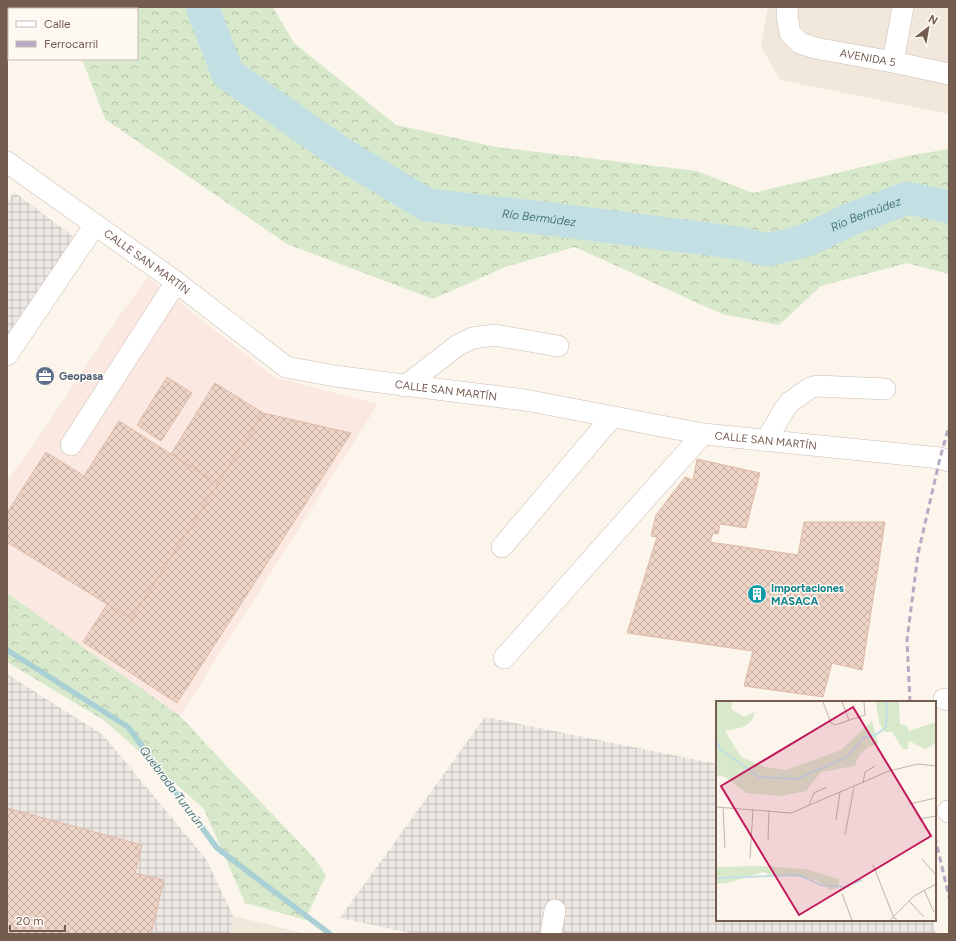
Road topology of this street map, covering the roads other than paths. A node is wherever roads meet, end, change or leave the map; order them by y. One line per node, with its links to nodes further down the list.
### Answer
1 (788, 7): 3 (street, AVENIDA 5)
2 (903, 7): 3 (street)
3 (893, 62): 4 (street, AVENIDA 5)
4 (949, 74)
5 (7, 162): 6 (street, CALLE SAN MARTÍN)
6 (95, 225): 7 (street, CALLE SAN MARTÍN); 9 (street)
7 (176, 282): 10 (street, CALLE SAN MARTÍN); 15 (street)
8 (558, 346): 10 (street)
9 (7, 355)
10 (405, 386): 12 (street, CALLE SAN MARTÍN)
11 (885, 389): 14 (street)
12 (612, 417): 13 (street, CALLE SAN MARTÍN); 17 (street)
13 (703, 434): 14 (street, CALLE SAN MARTÍN); 18 (street)
14 (766, 441): 16 (street, CALLE SAN MARTÍN)
15 (71, 445)
16 (949, 461)
17 (502, 547)
18 (504, 658)
19 (555, 910): 20 (street)
20 (551, 934)

